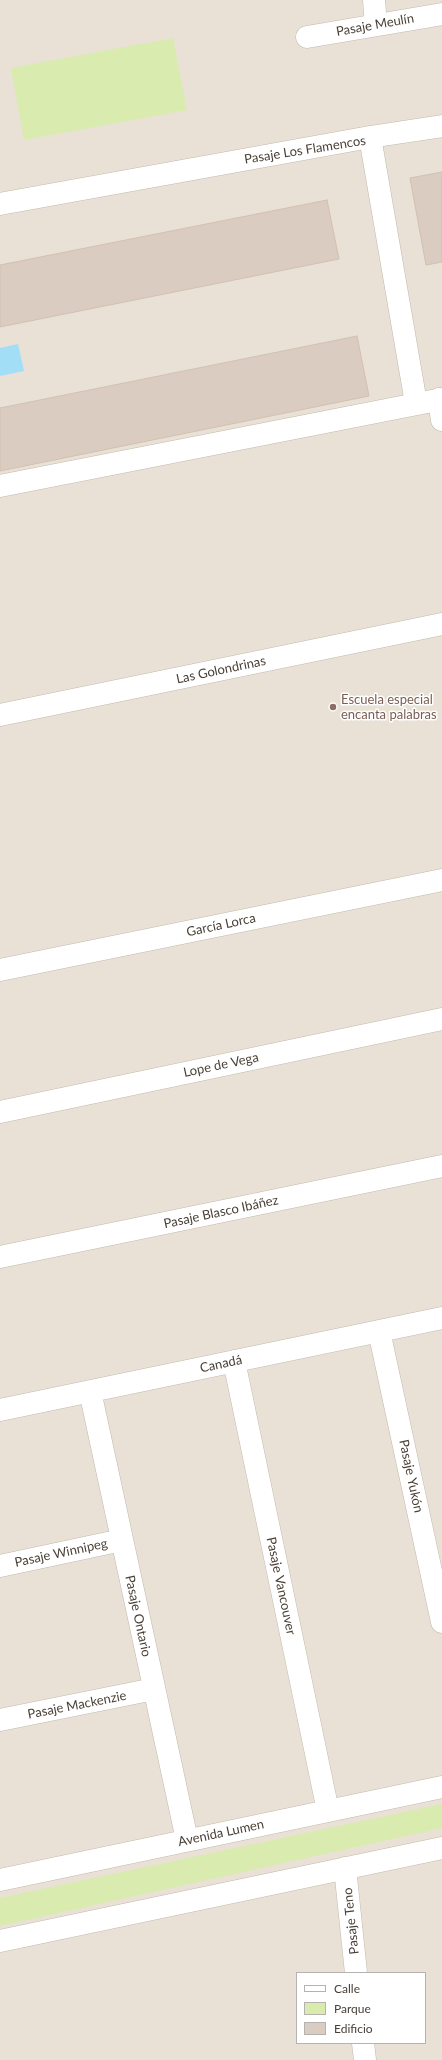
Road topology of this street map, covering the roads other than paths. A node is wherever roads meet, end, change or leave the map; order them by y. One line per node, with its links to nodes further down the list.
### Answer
1 (374, 0): 3 (street)
2 (442, 14): 3 (street, Pasaje Meulín)
3 (376, 25): 4 (street, Pasaje Meulín)
4 (307, 37)
5 (442, 126): 6 (street)
6 (370, 137): 7 (street, Pasaje Los Flamencos); 8 (street, Pasaje Los Flamencos)
7 (0, 204)
8 (416, 403): 9 (street); 10 (street)
9 (441, 406)
10 (0, 486)
11 (442, 624): 12 (street, Las Golondrinas)
12 (0, 714)
13 (442, 880): 14 (street, García Lorca)
14 (0, 970)
15 (442, 1019): 16 (street, Lope de Vega)
16 (0, 1112)
17 (442, 1166): 18 (street, Pasaje Blasco Ibáñez)
18 (0, 1258)
19 (442, 1318): 20 (street, Canadá)
20 (380, 1331): 21 (street, Canadá); 26 (street, Pasaje Yukón)
21 (234, 1361): 22 (street, Canadá); 30 (street, Pasaje Vancouver)
22 (90, 1391): 23 (street, Canadá); 24 (street, Pasaje Ontario)
23 (0, 1410)
24 (122, 1540): 25 (street, Pasaje Winnipeg); 27 (street, Pasaje Ontario)
25 (0, 1566)
26 (442, 1622)
27 (154, 1690): 28 (street, Pasaje Mackenzie); 31 (street, Pasaje Ontario)
28 (0, 1720)
29 (442, 1787): 30 (street, Avenida Lumen)
30 (328, 1811): 31 (street, Avenida Lumen)
31 (187, 1840): 34 (street, Avenida Lumen)
32 (442, 1848): 33 (street)
33 (345, 1868): 35 (street); 36 (street, Pasaje Teno)
34 (0, 1880)
35 (0, 1941)
36 (356, 1972)
37 (363, 2044): 38 (street)
38 (365, 2060)

